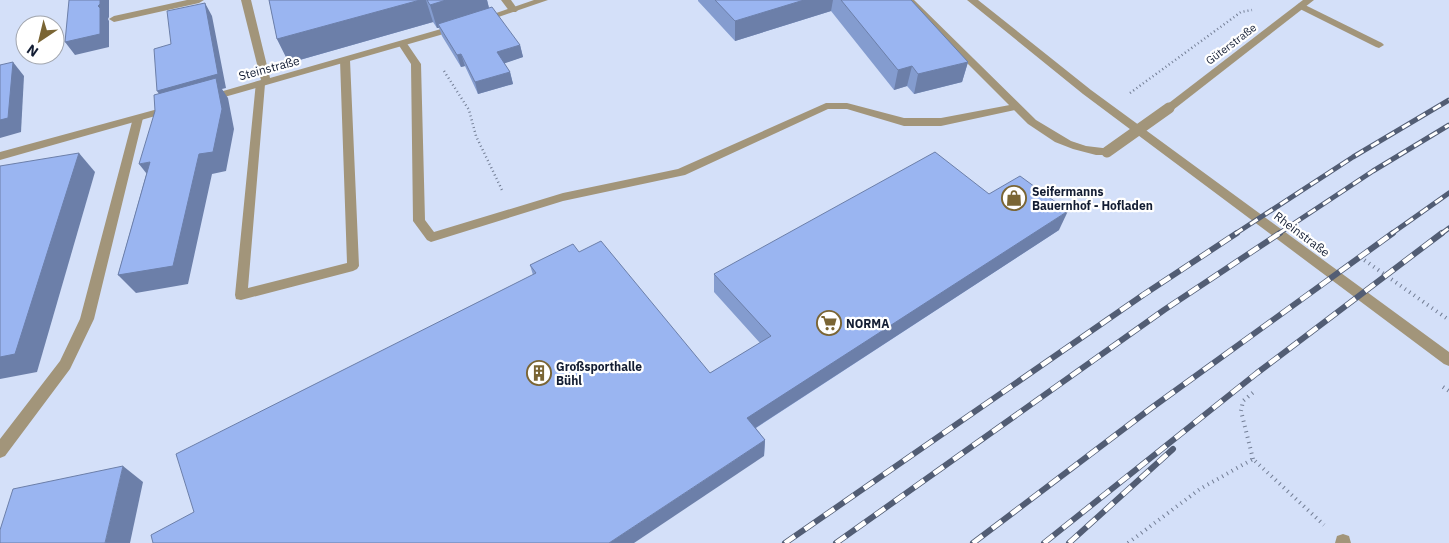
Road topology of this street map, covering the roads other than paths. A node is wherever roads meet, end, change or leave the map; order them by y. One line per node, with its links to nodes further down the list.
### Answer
1 (199, 0): 9 (street)
2 (246, 0): 13 (street)
3 (506, 0): 8 (street)
4 (543, 0): 8 (street, Steinstraße)
5 (908, 0): 16 (street)
6 (972, 0): 19 (street, Rheinstraße)
7 (1305, 3): 11 (street); 16 (street, Güterstraße, bridge)
8 (512, 10): 10 (street, Steinstraße)
9 (114, 19)
10 (403, 44): 12 (street, Steinstraße); 16 (street)
11 (1379, 45)
12 (345, 60): 13 (street, Steinstraße); 13 (street)
13 (263, 83): 14 (street, Steinstraße)
14 (204, 100)
15 (175, 107): 17 (street)
16 (1015, 107)
17 (138, 118): 18 (street); 20 (street)
18 (0, 156)
19 (1449, 360)
20 (0, 450)

